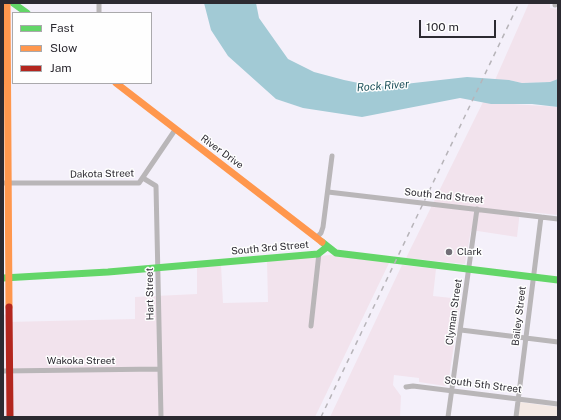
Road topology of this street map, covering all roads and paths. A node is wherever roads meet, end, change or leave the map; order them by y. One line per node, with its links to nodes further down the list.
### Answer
1 (7, 3): 5 (street)
2 (13, 3): 3 (street)
3 (26, 12)
4 (117, 84): 6 (street, River Drive)
5 (6, 89): 9 (street)
6 (175, 130): 8 (street, Dakota Street); 14 (street, River Drive)
7 (332, 156): 10 (street)
8 (143, 178): 9 (street, Dakota Street); 17 (street, Hart Street)
9 (6, 183): 20 (street)
10 (328, 192): 11 (street, South 2nd Street); 14 (street)
11 (477, 209): 12 (street, South 2nd Street); 18 (street, Clyman Street)
12 (541, 217): 13 (street, South 2nd Street); 19 (street, Bailey Street)
13 (558, 219)
14 (316, 238): 15 (street, River Drive)
15 (327, 247): 16 (street, South 3rd Street); 18 (street)
16 (319, 253): 17 (street, South 3rd Street); 22 (street)
17 (158, 268): 20 (street, South 3rd Street); 26 (street, Hart Street)
18 (469, 268): 19 (street); 23 (street, Clyman Street)
19 (533, 277): 21 (street); 24 (street, Bailey Street)
20 (6, 278): 27 (street)
21 (558, 280)
22 (311, 326)
23 (461, 330): 24 (street); 29 (street, Clyman Street)
24 (525, 338): 25 (street); 30 (street, Bailey Street)
25 (558, 342)
26 (160, 369): 27 (street, Wakoka Street); 33 (street, Hart Street)
27 (6, 370): 32 (street)
28 (406, 387): 29 (street, South 5th Street)
29 (452, 390): 30 (street, South 5th Street); 34 (street, Clyman Street)
30 (518, 399): 31 (street, South 5th Street); 35 (street, Bailey Street)
31 (558, 404)
32 (10, 417)
33 (161, 417)
34 (448, 417)
35 (516, 417)

